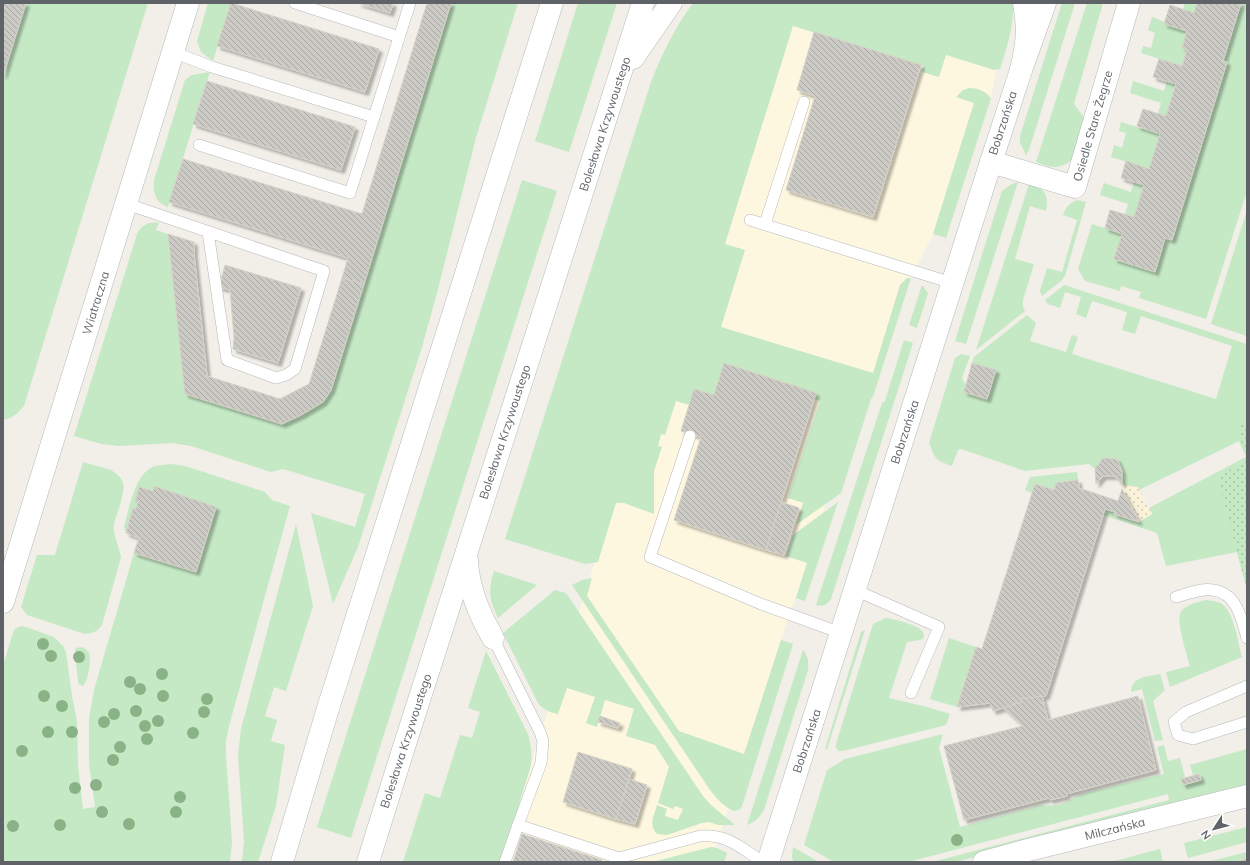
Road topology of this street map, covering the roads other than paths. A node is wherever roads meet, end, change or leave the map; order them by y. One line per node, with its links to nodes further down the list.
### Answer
1 (188, 3): 13 (main road, Wiatraczna)
2 (296, 3): 12 (lane)
3 (410, 3): 12 (lane)
4 (542, 3): 11 (main road)
5 (552, 3): 11 (main road)
6 (643, 3): 15 (main road, Bolesława Krzywoustego)
7 (671, 3): 15 (main road)
8 (1024, 3): 14 (main road)
9 (1045, 3): 14 (main road, Bobrzańska)
10 (1129, 3): 19 (main road, Osiedle Stare Żegrze)
11 (545, 25): 40 (main road)
12 (399, 37): 17 (lane)
13 (173, 52): 17 (lane); 20 (main road, Wiatraczna)
14 (1021, 70): 19 (main road, Bobrzańska)
15 (613, 99): 26 (main road, Bolesława Krzywoustego)
16 (804, 102): 22 (lane)
17 (374, 117): 18 (lane)
18 (199, 145)
19 (991, 162): 24 (main road, Bobrzańska)
20 (127, 204): 23 (lane); 28 (main road, Wiatraczna)
21 (750, 220): 22 (lane)
22 (765, 224): 24 (lane)
23 (208, 232): 23 (lane)
24 (952, 283): 27 (main road, Bobrzańska)
25 (690, 436): 30 (lane)
26 (467, 549): 31 (main road); 41 (main road, Bolesława Krzywoustego)
27 (855, 590): 30 (main road, Bobrzańska); 34 (lane)
28 (5, 592)
29 (1176, 597): 32 (lane)
30 (841, 633): 44 (main road, Bobrzańska)
31 (492, 638): 37 (lane)
32 (1247, 638)
33 (1247, 686): 35 (lane)
34 (911, 693)
35 (1247, 722)
36 (1247, 796): 38 (main road, Milczańska)
37 (518, 825): 39 (lane); 42 (lane)
38 (1026, 857): 45 (main road, Milczańska)
39 (617, 860): 43 (lane)
40 (282, 862)
41 (368, 862)
42 (505, 862)
43 (763, 862)
44 (768, 862)
45 (984, 862)

